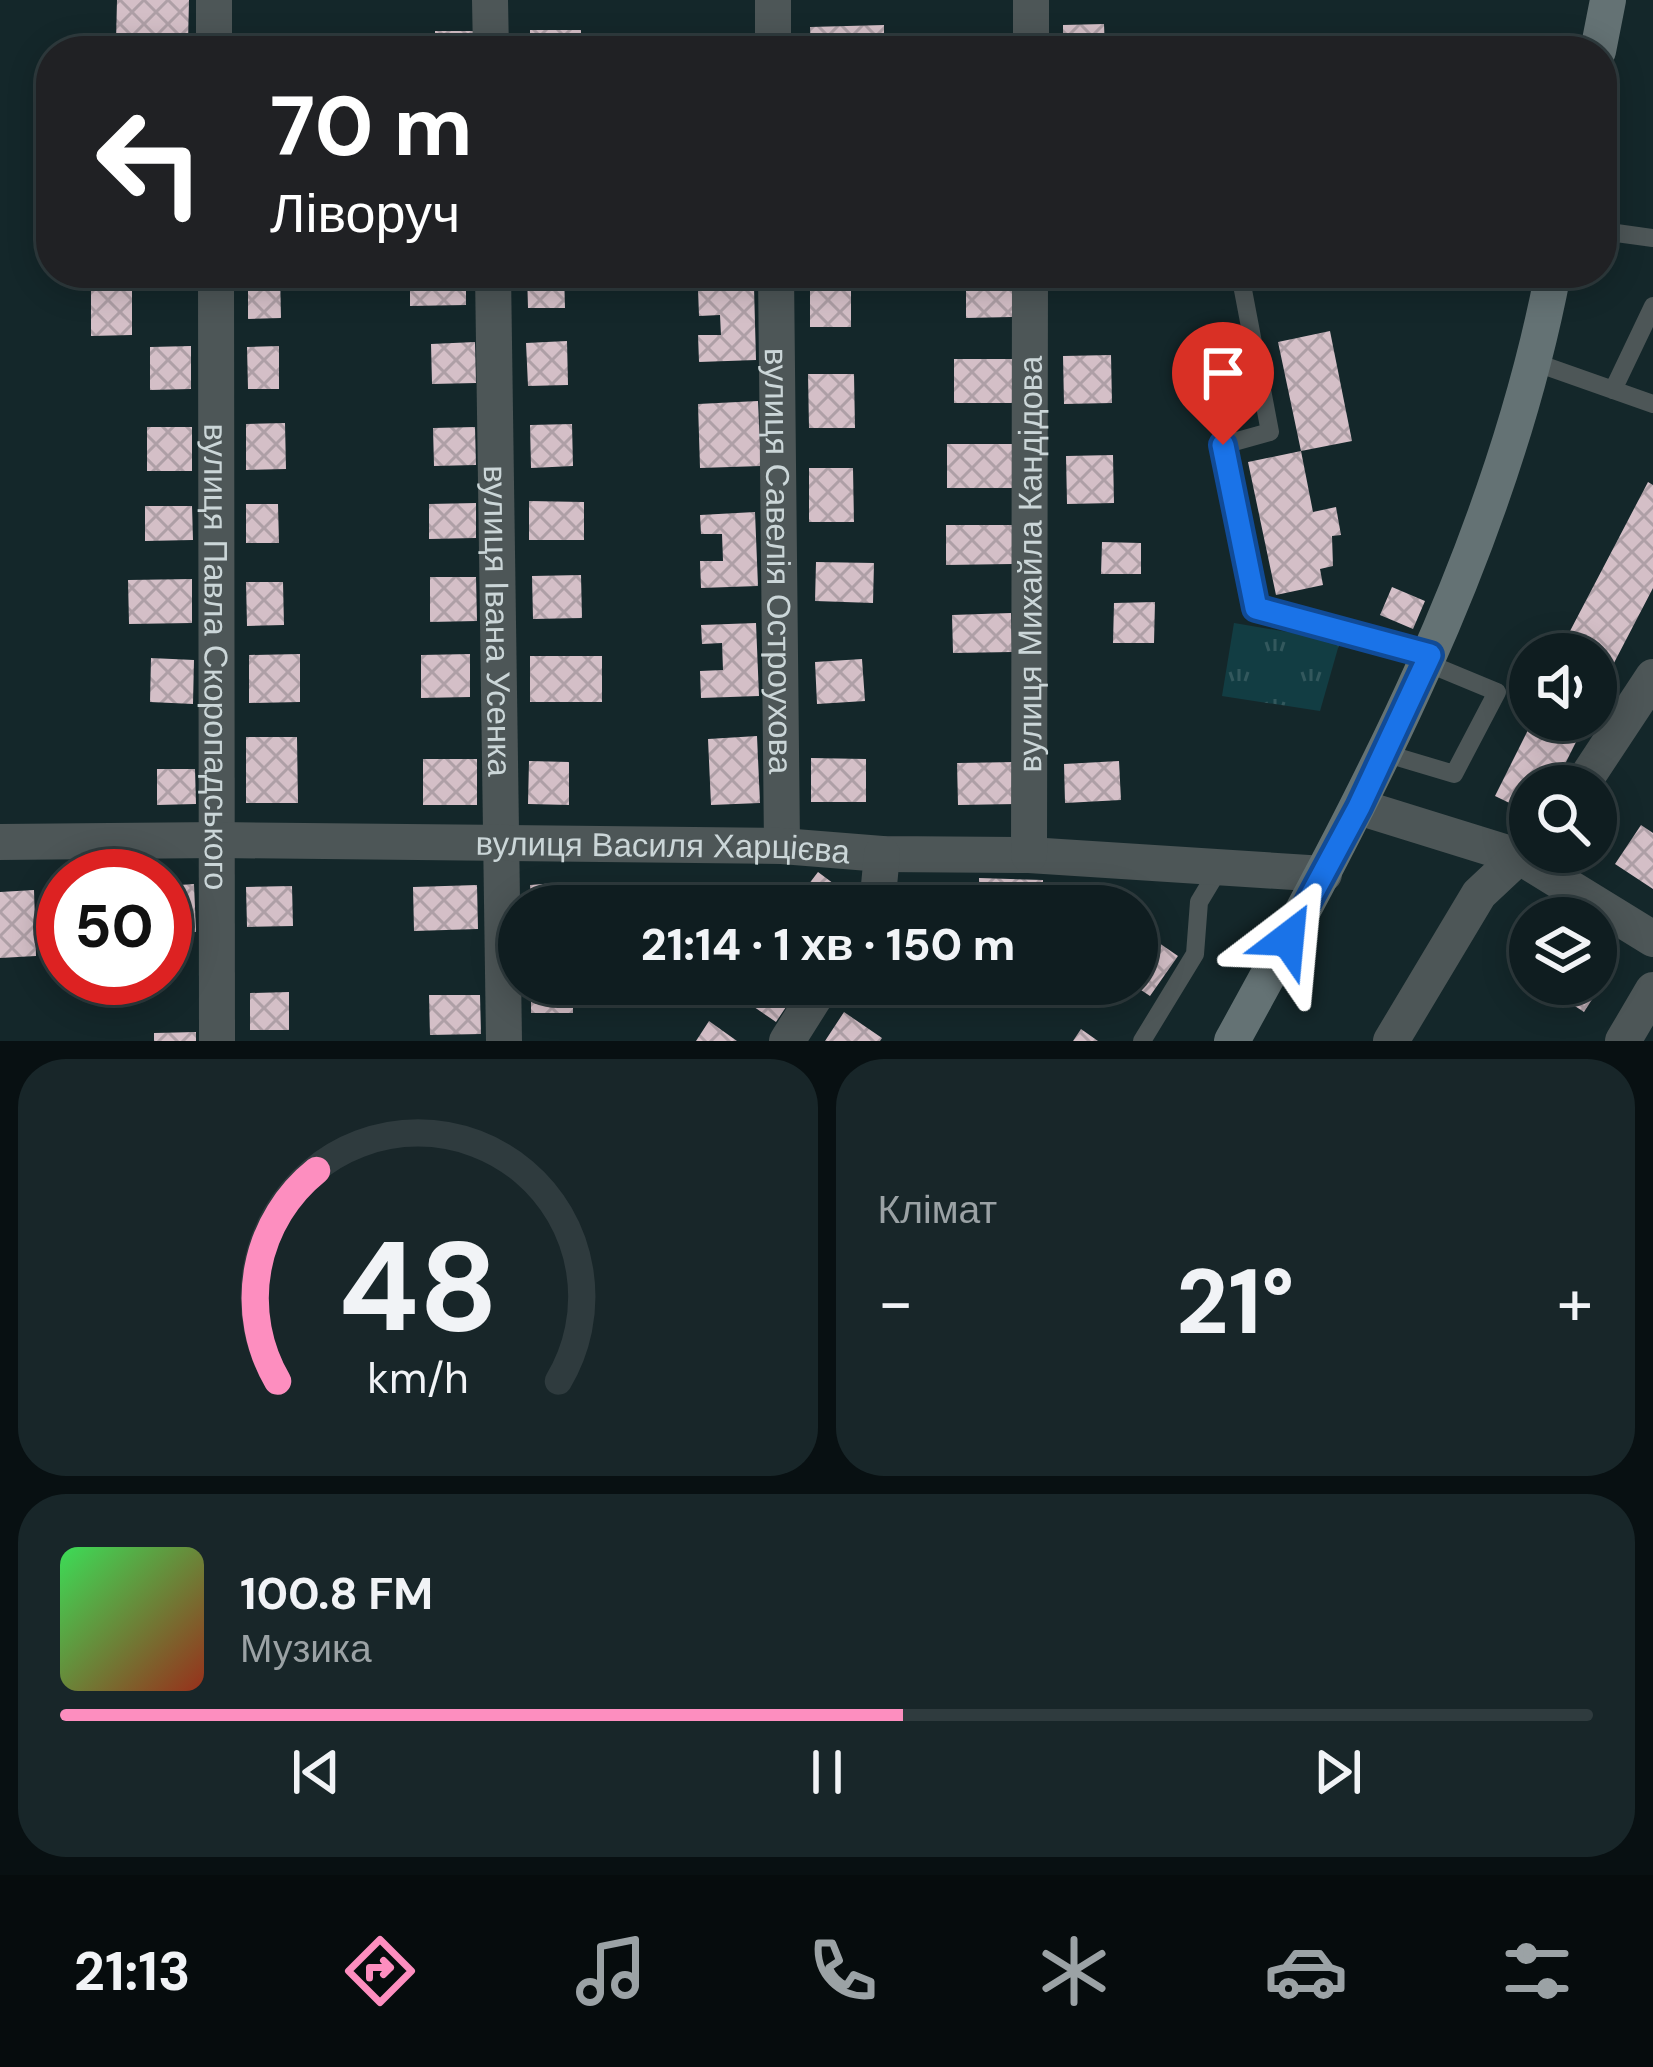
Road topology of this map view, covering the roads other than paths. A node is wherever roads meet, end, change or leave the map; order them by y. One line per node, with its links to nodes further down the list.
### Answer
1 (214, 0): 6 (street)
2 (490, 0): 7 (street)
3 (773, 0): 8 (street)
4 (1031, 0): 9 (street)
5 (1608, 0): 10 (main road)
6 (214, 36)
7 (491, 36)
8 (773, 36)
9 (1031, 36)
10 (1601, 36)
11 (1617, 233): 12 (lane)
12 (1653, 238)
13 (216, 288): 28 (street, вулиця Павла Скоропадського)
14 (493, 288): 30 (street, вулиця Івана Усенка)
15 (776, 288): 31 (street, вулиця Савелія Остроухова)
16 (1030, 288): 34 (street, вулиця Михайла Кандідова)
17 (1549, 288): 20 (main road)
18 (1244, 290): 23 (lane)
19 (1653, 306): 21 (lane)
20 (1531, 361): 21 (lane); 23 (main road)
21 (1613, 390): 22 (lane)
22 (1653, 404)
23 (1429, 658): 25 (main road); 25 (lane)
24 (1653, 677): 26 (street)
25 (1384, 753): 27 (main road)
26 (1595, 765)
27 (1359, 807): 32 (street); 38 (main road)
28 (219, 840): 29 (street, вулиця Василя Харцієва); 30 (street, вулиця Василя Харцієва); 43 (street, вулиця Павла Скоропадського)
29 (0, 842)
30 (499, 845): 31 (street, вулиця Василя Харцієва); 44 (street, вулиця Івана Усенка)
31 (782, 847): 33 (street, вулиця Василя Харцієва)
32 (1509, 847)
33 (882, 854): 34 (street, вулиця Василя Харцієва); 39 (street)
34 (1029, 855): 36 (street, вулиця Василя Харцієва)
35 (1509, 866): 48 (street)
36 (1220, 867): 38 (street, вулиця Василя Харцієва); 46 (lane)
37 (1557, 873): 40 (street)
38 (1324, 874): 47 (main road)
39 (879, 885)
40 (1653, 939)
41 (1653, 990): 49 (street)
42 (810, 1005): 45 (street)
43 (217, 1041)
44 (504, 1041)
45 (787, 1041)
46 (1142, 1041)
47 (1232, 1041)
48 (1391, 1041)
49 (1623, 1041)

